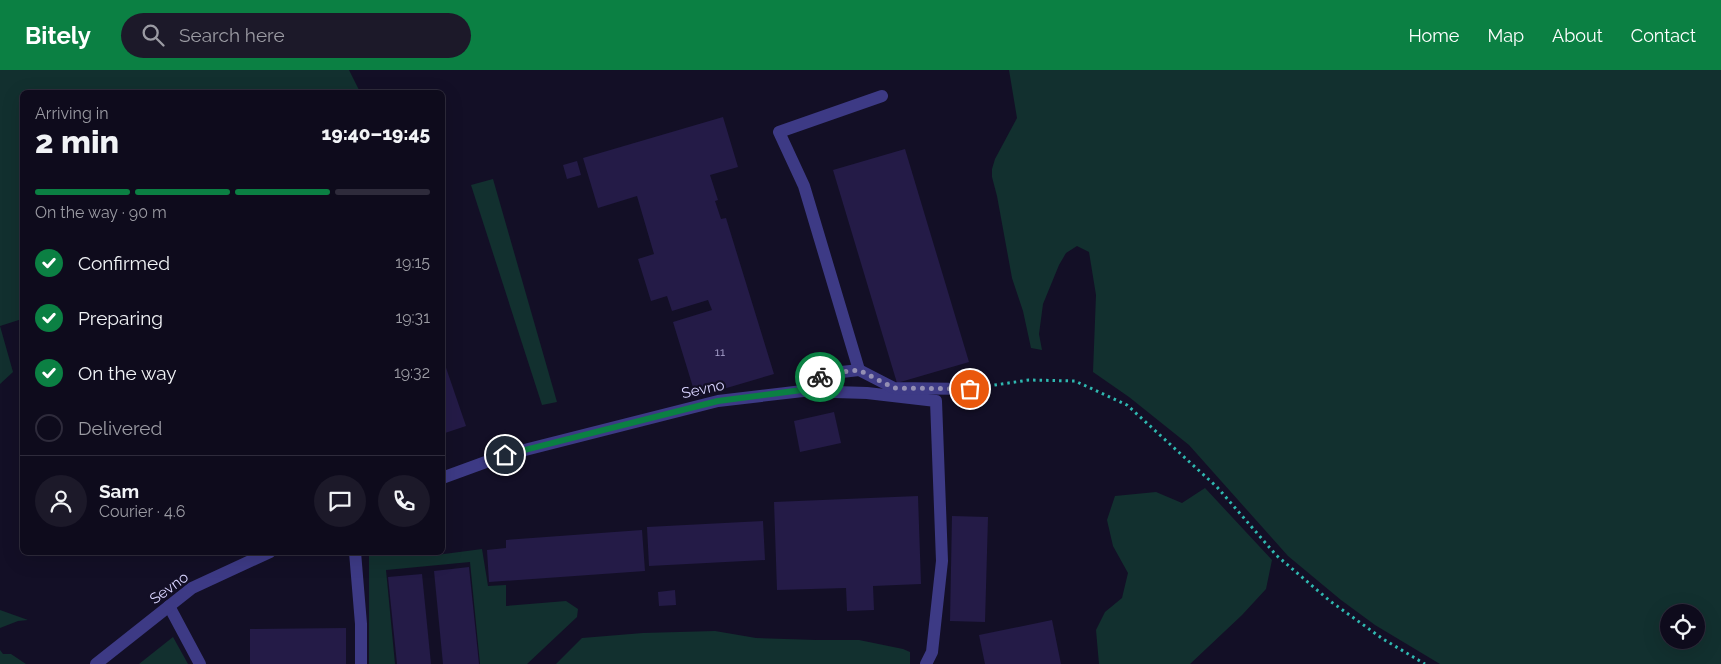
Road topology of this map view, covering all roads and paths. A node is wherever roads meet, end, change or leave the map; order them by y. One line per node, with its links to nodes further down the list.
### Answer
1 (882, 96): 2 (lane)
2 (859, 370): 3 (lane); 4 (lane, Sevno)
3 (970, 389): 13 (path)
4 (802, 390): 5 (lane, Sevno); 12 (lane)
5 (445, 477)
6 (264, 555): 8 (lane, Sevno)
7 (355, 555): 11 (lane)
8 (170, 606): 9 (lane, Sevno); 10 (lane)
9 (96, 664)
10 (200, 664)
11 (361, 664)
12 (926, 664)
13 (1425, 664)

